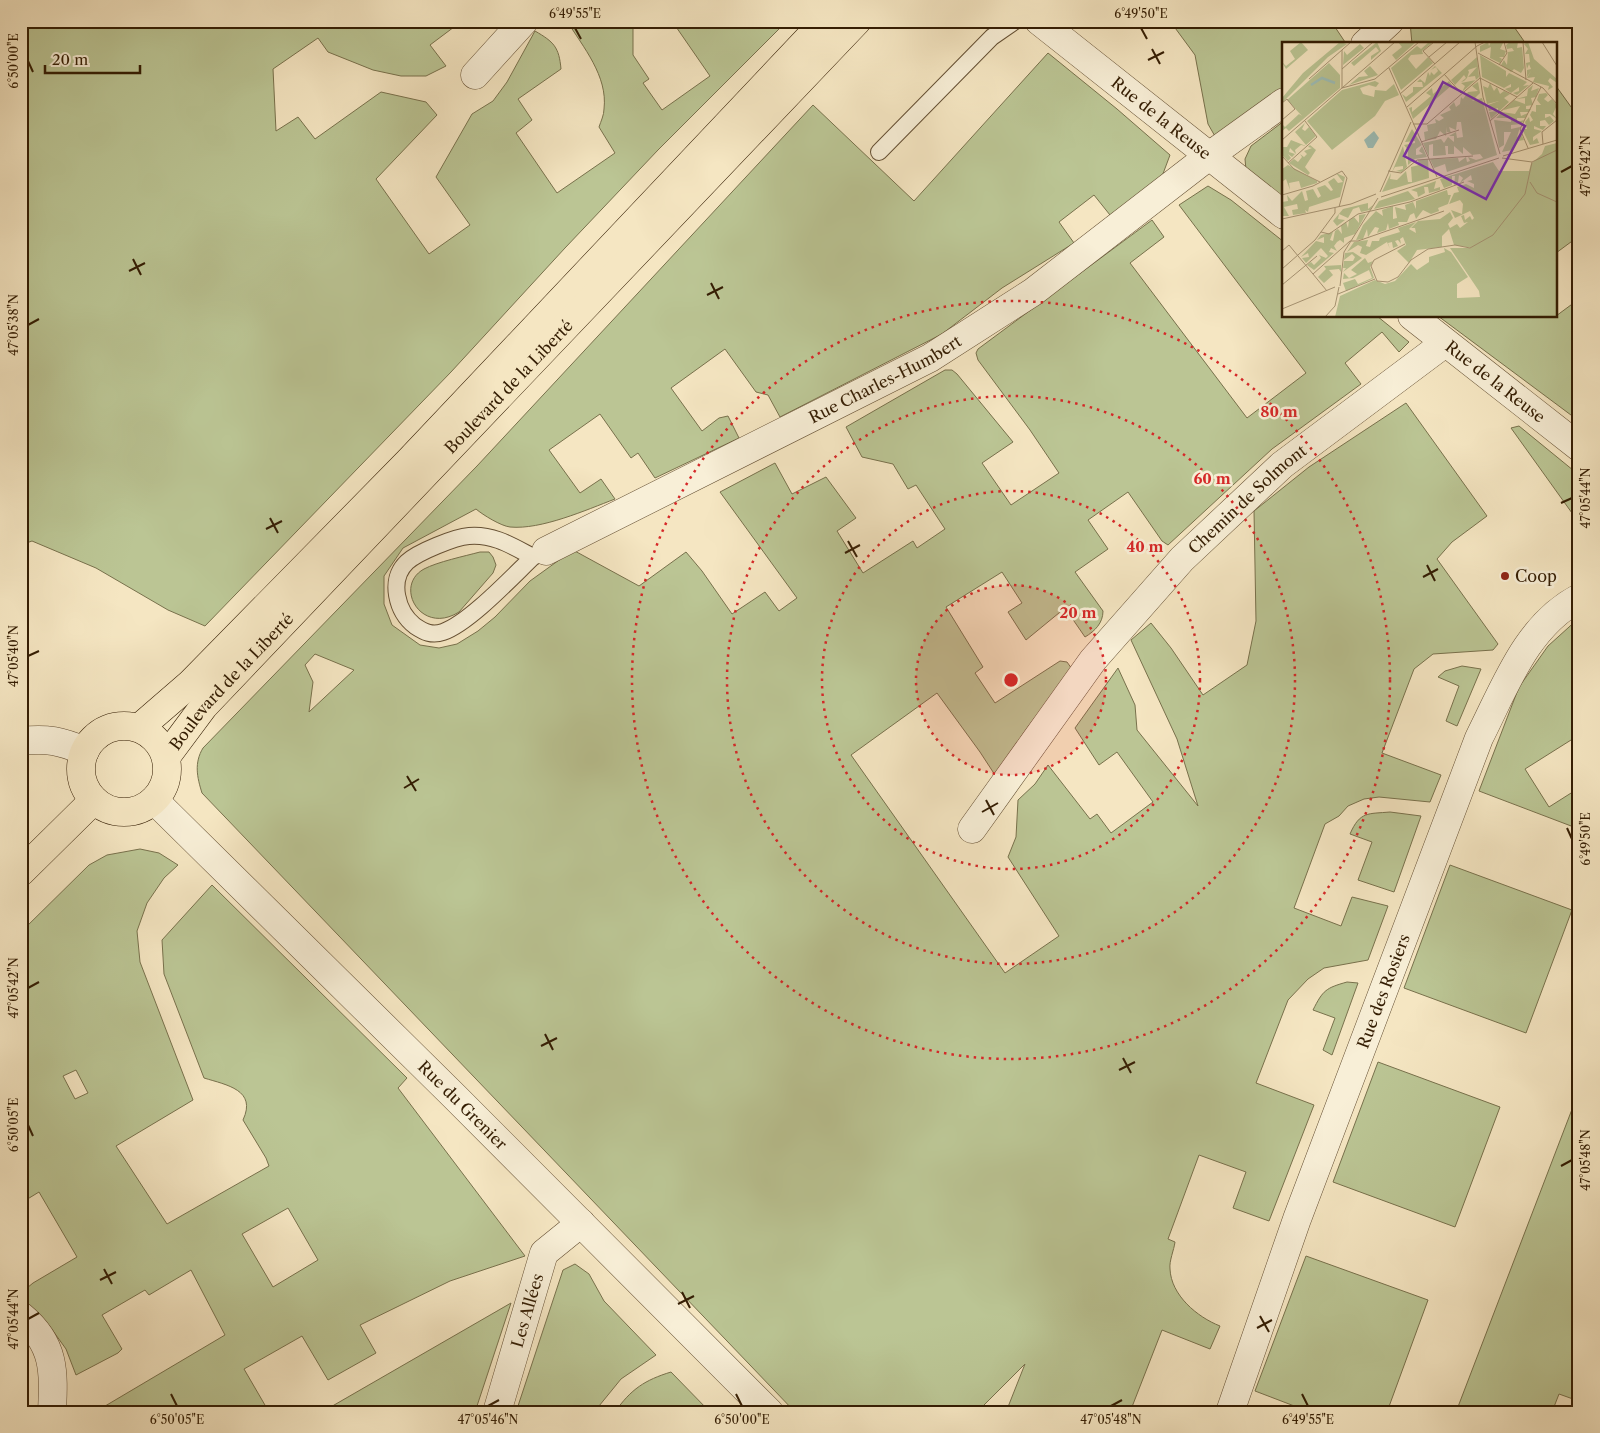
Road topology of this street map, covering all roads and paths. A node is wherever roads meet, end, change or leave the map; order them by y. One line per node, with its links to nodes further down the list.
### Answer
1 (524, 21): 8 (street)
2 (826, 21): 18 (main road, Boulevard de la Liberté)
3 (858, 21): 21 (main road, Boulevard de la Liberté)
4 (1015, 21): 10 (lane)
5 (1039, 21): 11 (street, Rue de la Reuse)
6 (1390, 21): 7 (street)
7 (1367, 42)
8 (475, 75)
9 (1282, 103): 11 (street, Rue Charles-Humbert)
10 (879, 152)
11 (1209, 156): 12 (street, Rue de la Reuse); 16 (street, Rue Charles-Humbert)
12 (1282, 213)
13 (1414, 318): 14 (street, Rue de la Reuse)
14 (1445, 343): 15 (street, Rue de la Reuse); 24 (street, Chemin de Solmont)
15 (1579, 447)
16 (539, 554): 16 (lane, Rue Charles-Humbert)
17 (1579, 598): 28 (street, Rue des Rosiers)
18 (139, 728): 20 (main road); 21 (main road)
19 (21, 741): 20 (street)
20 (85, 751): 22 (main road)
21 (166, 757): 23 (main road)
22 (94, 800): 23 (main road); 25 (main road)
23 (154, 800): 26 (street, Rue du Grenier)
24 (972, 829)
25 (21, 872)
26 (581, 1223): 30 (street, Les Allées); 31 (street, Rue du Grenier)
27 (21, 1316): 29 (street)
28 (1234, 1411)
29 (52, 1412)
30 (496, 1412)
31 (770, 1412)

